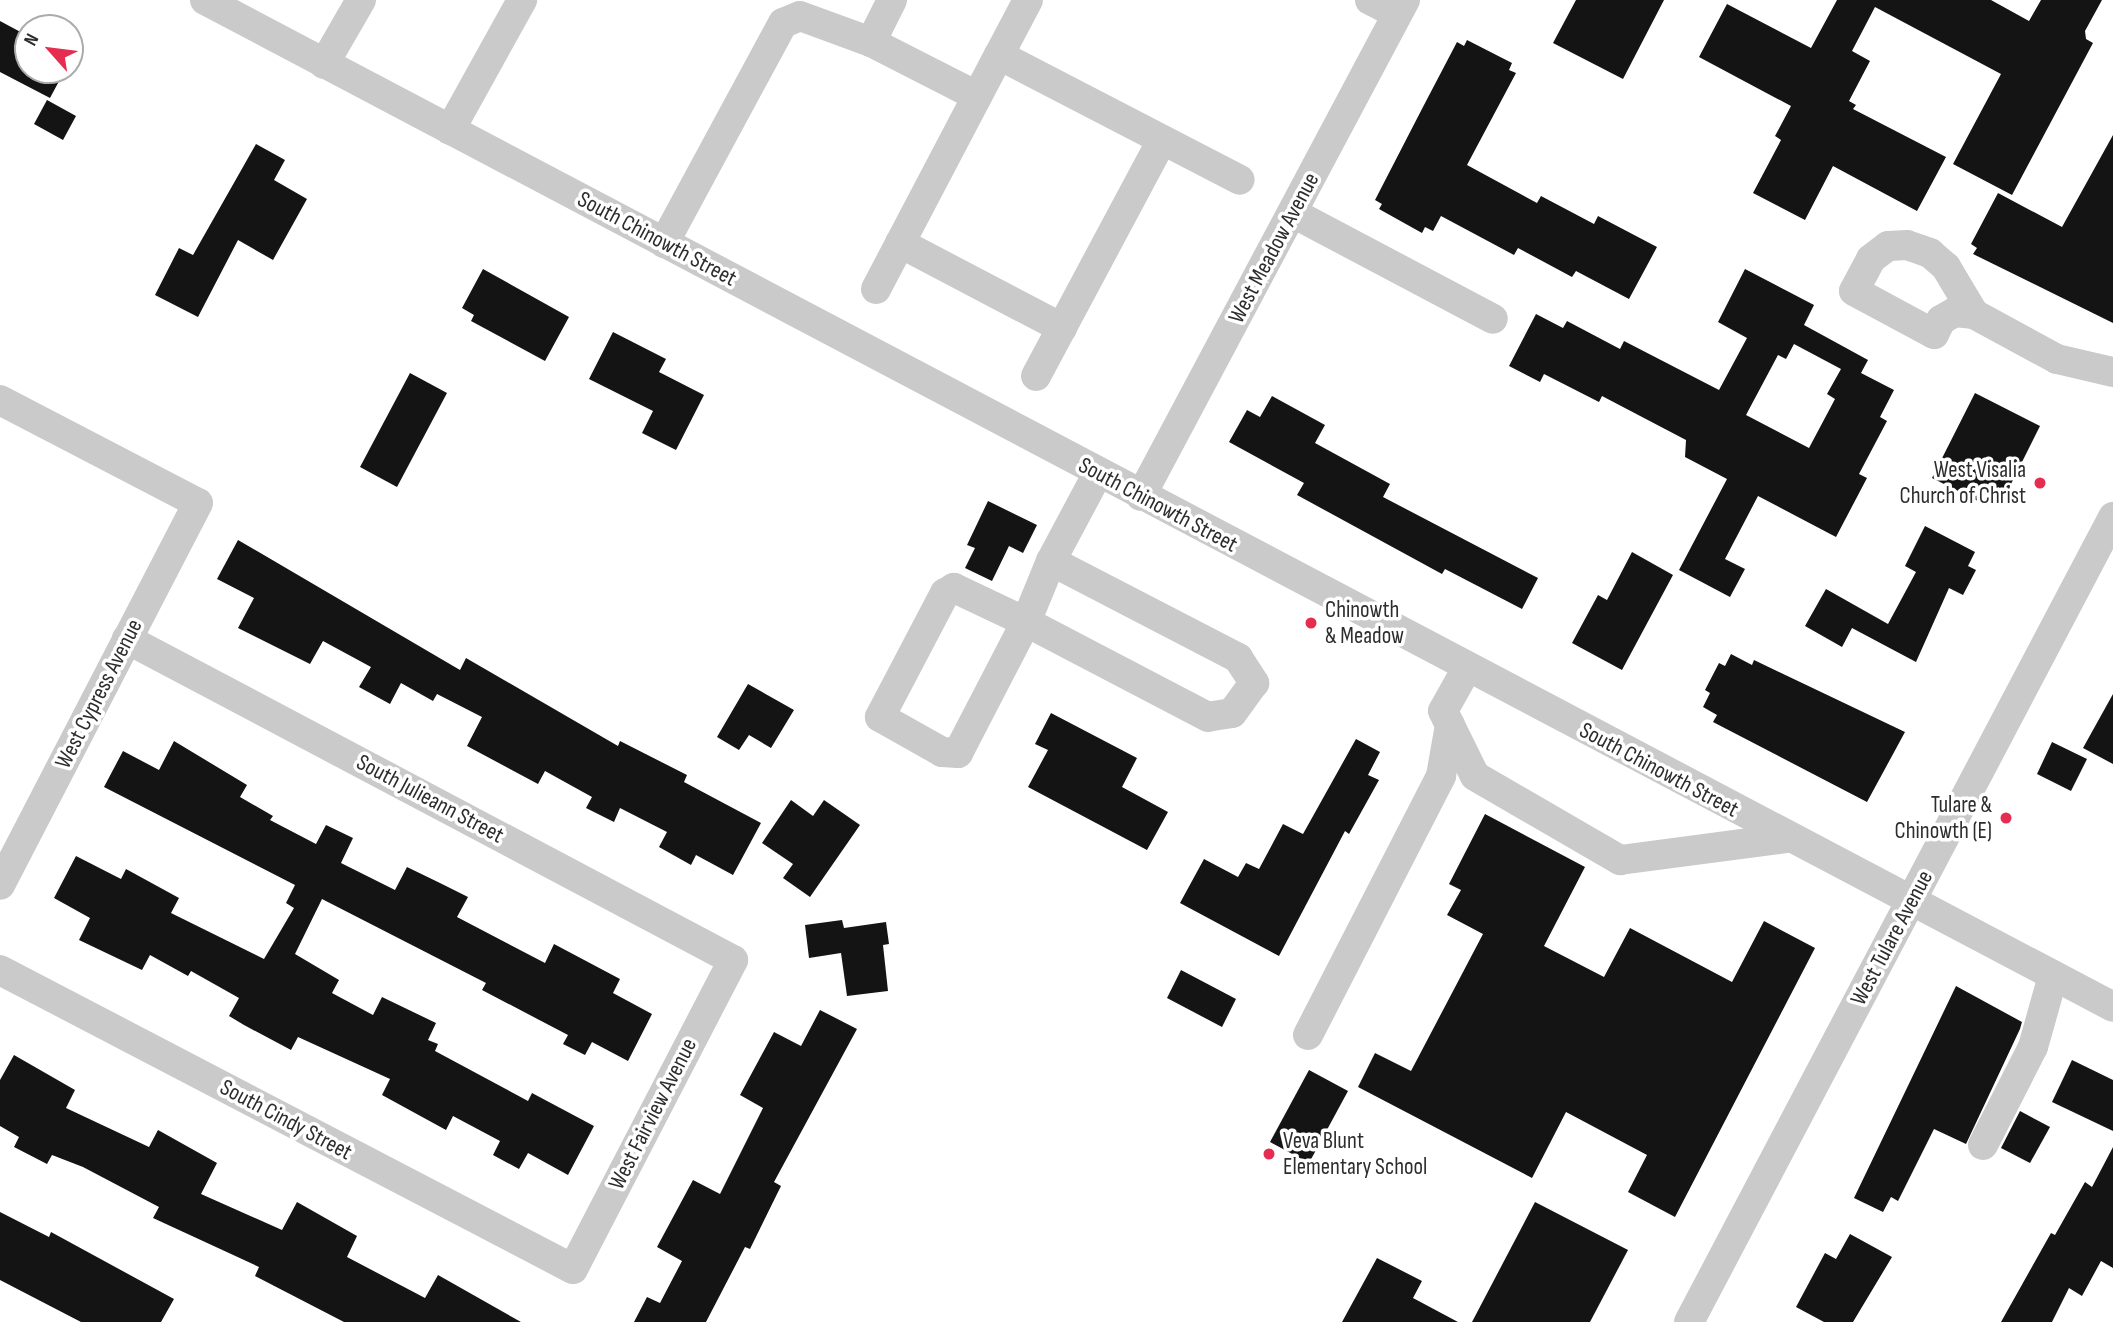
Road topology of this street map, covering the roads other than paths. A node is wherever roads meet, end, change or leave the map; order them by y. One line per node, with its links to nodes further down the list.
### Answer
1 (205, 0): 11 (street, South Chinowth Street)
2 (361, 0): 11 (street)
3 (522, 0): 13 (street)
4 (892, 0): 9 (street)
5 (1028, 0): 10 (street)
6 (1370, 0): 7 (street)
7 (1401, 7): 16 (street, West Meadow Avenue)
8 (779, 11): 9 (street); 17 (street)
9 (870, 42): 12 (street)
10 (999, 55): 12 (street); 14 (street)
11 (324, 64): 13 (street, South Chinowth Street)
12 (977, 96): 18 (street)
13 (450, 130): 17 (street, South Chinowth Street)
14 (1161, 142): 15 (street); 22 (street)
15 (1240, 180)
16 (1293, 214): 21 (street); 27 (street, West Meadow Avenue)
17 (664, 243): 26 (street, South Chinowth Street)
18 (900, 243): 19 (street); 22 (street)
19 (876, 289)
20 (1974, 314): 23 (street)
21 (1493, 319)
22 (1062, 328): 24 (street)
23 (2113, 372)
24 (1037, 376)
25 (0, 400): 31 (street, West Cypress Avenue)
26 (1097, 472): 27 (street, South Chinowth Street); 29 (street)
27 (1141, 496): 32 (street, South Chinowth Street)
28 (2113, 517): 36 (street, West Tulare Avenue)
29 (1051, 561): 30 (street); 30 (street)
30 (1026, 622): 30 (street)
31 (127, 639): 35 (street, West Cypress Avenue); 37 (street, South Julieann Street)
32 (1467, 668): 33 (street); 34 (street, South Chinowth Street)
33 (1450, 725): 34 (street); 41 (street)
34 (1786, 838): 36 (street, South Chinowth Street)
35 (0, 885)
36 (1910, 903): 39 (street, South Chinowth Street); 44 (street, West Tulare Avenue)
37 (733, 960): 43 (street, West Fairview Avenue)
38 (0, 970): 43 (street, South Cindy Street)
39 (2053, 976): 40 (street, South Chinowth Street); 42 (street)
40 (2113, 1007)
41 (1308, 1035)
42 (1983, 1145)
43 (573, 1269)
44 (1689, 1322)

